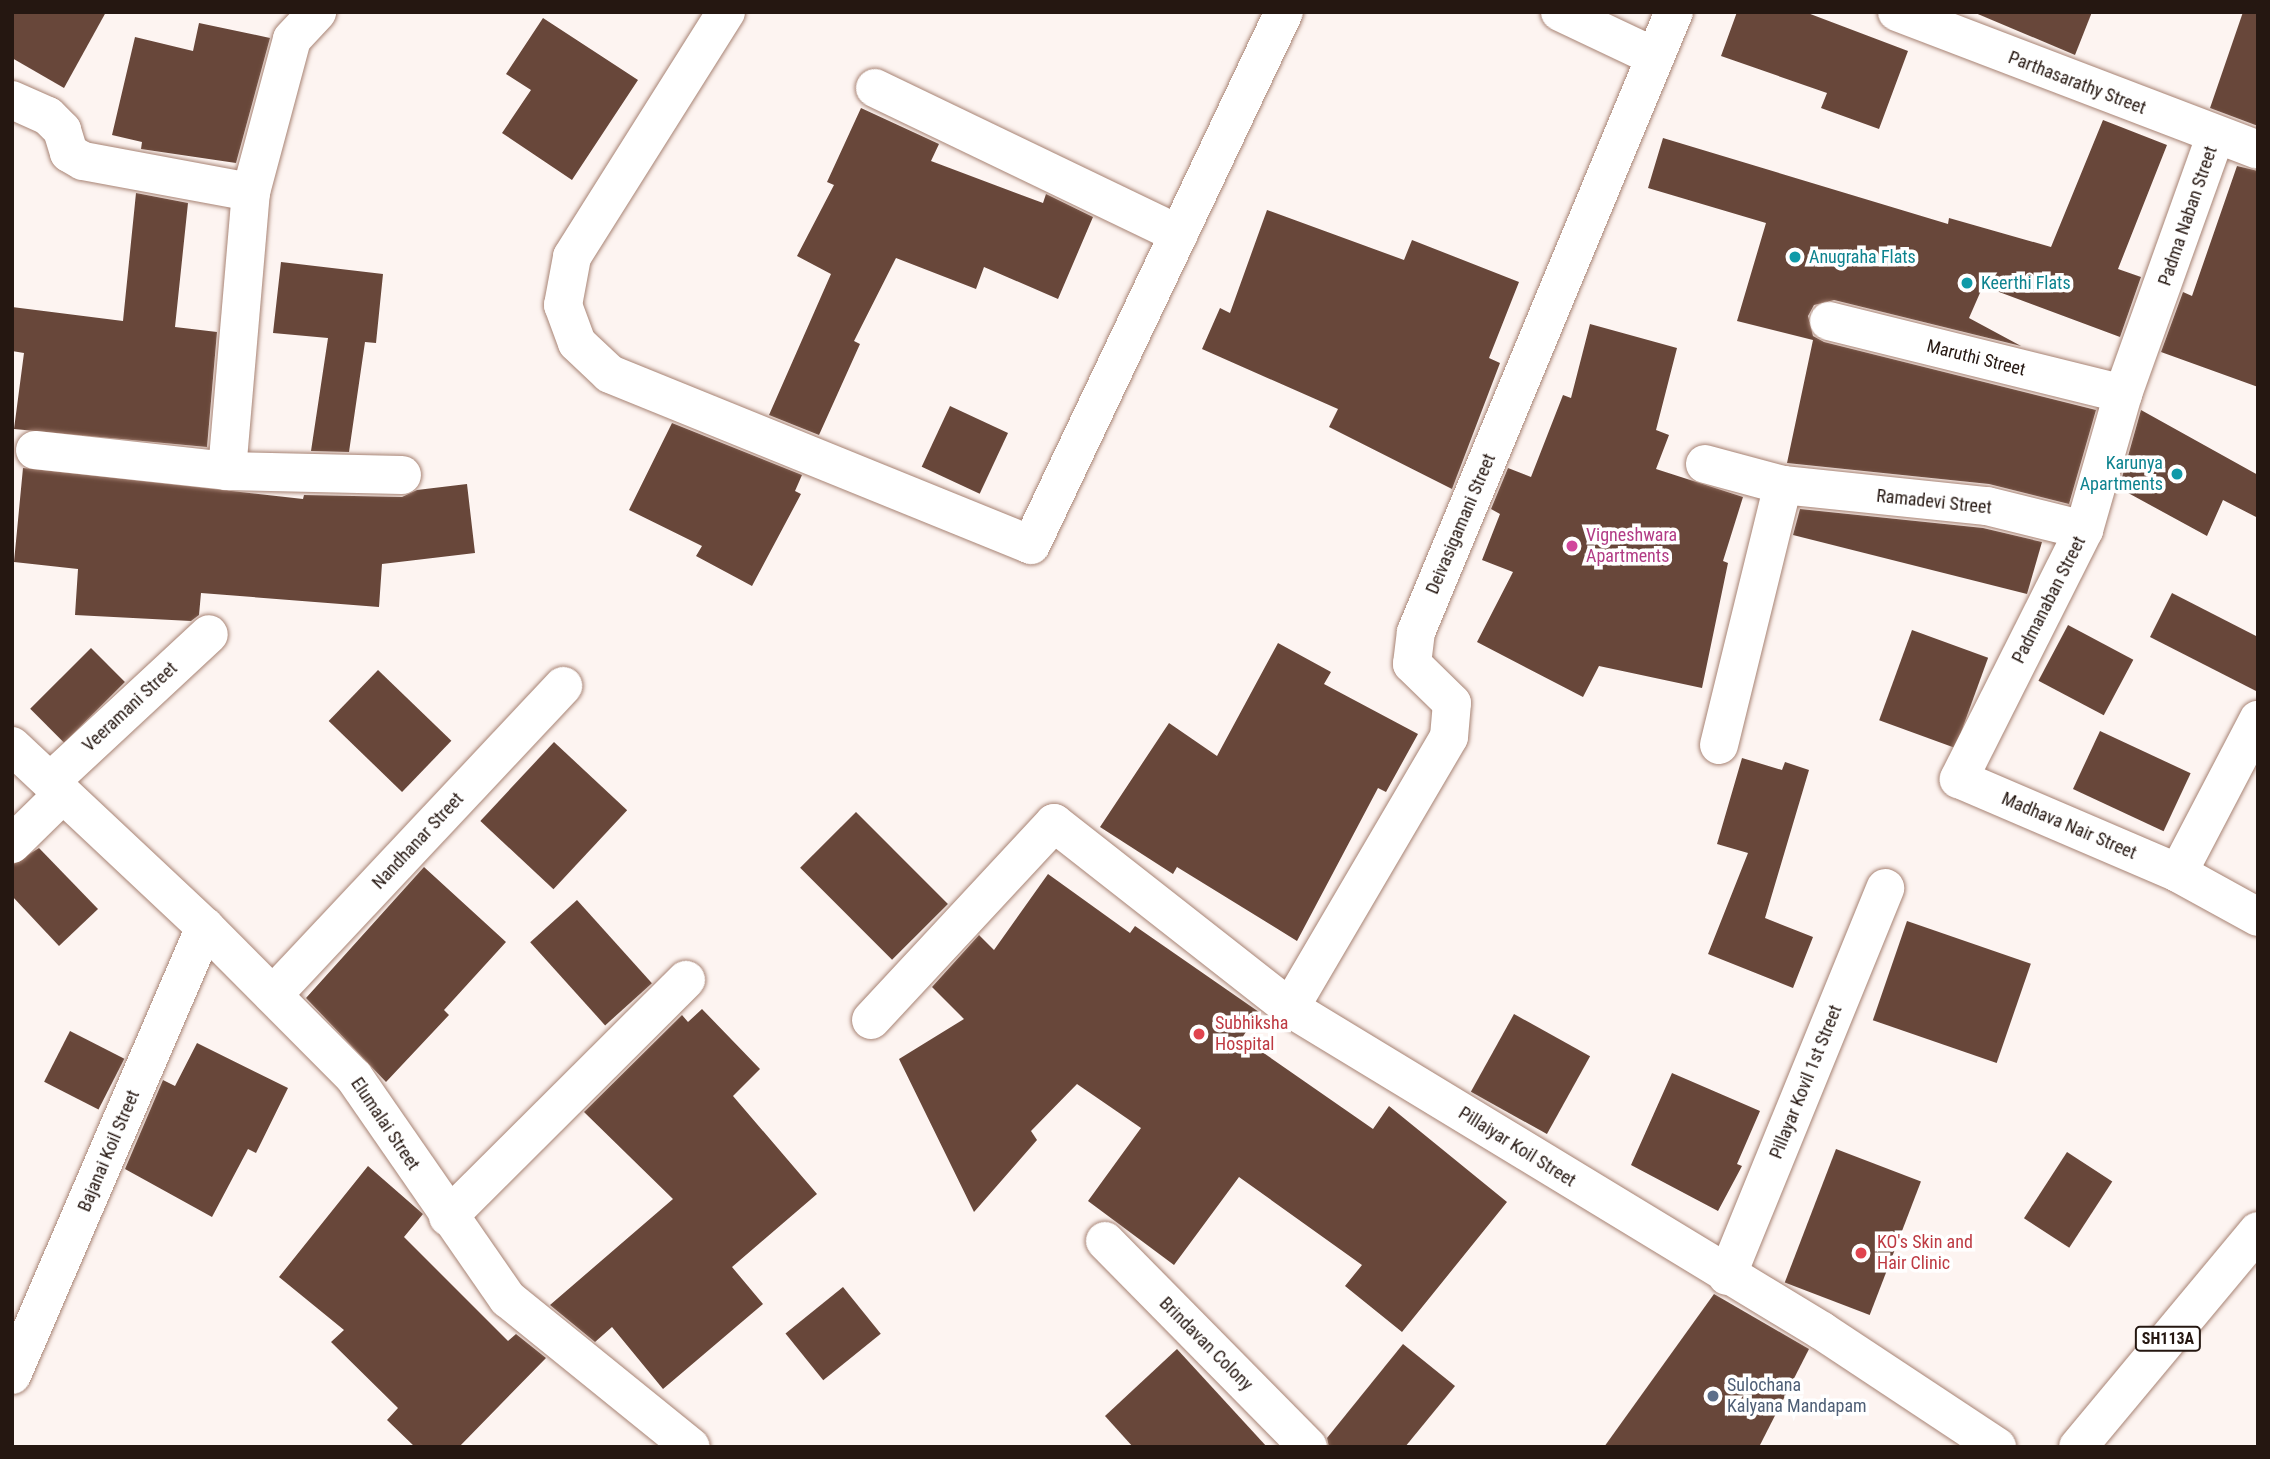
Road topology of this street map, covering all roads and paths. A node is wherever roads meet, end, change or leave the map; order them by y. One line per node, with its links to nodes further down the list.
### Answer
1 (317, 12): 12 (street)
2 (726, 12): 13 (street)
3 (1284, 12): 13 (street)
4 (1560, 12): 7 (street)
5 (1674, 12): 7 (street, Deivasigamani Street)
6 (1897, 12): 10 (street, Parthasarathy Street)
7 (1655, 57): 37 (street, Deivasigamani Street)
8 (874, 88): 13 (street)
9 (12, 100): 12 (street)
10 (2215, 137): 11 (street, Parthasarathy Street); 14 (street, Padma Naban Street)
11 (2258, 150)
12 (251, 192): 19 (street)
13 (1179, 234)
14 (2160, 295): 16 (street, Padmanaban Street)
15 (1829, 321): 16 (street, Maruthi Street)
16 (2123, 394): 22 (street, Padmanaban Street)
17 (35, 450): 19 (street)
18 (1705, 464): 21 (street, Ramadevi Street)
19 (227, 471): 20 (street)
20 (402, 475)
21 (1783, 485): 22 (street, Ramadevi Street); 26 (street)
22 (2084, 530): 28 (street, Padmanaban Street)
23 (209, 634): 29 (street, Veeramani Street)
24 (563, 686): 36 (street, Nandhanar Street)
25 (2258, 720): 31 (street)
26 (1719, 745)
27 (12, 746): 29 (street, Elumalai Street)
28 (1959, 779): 31 (street, Madhava Nair Street)
29 (57, 788): 30 (street, Veeramani Street); 34 (street, Elumalai Street)
30 (12, 844)
31 (2178, 873): 33 (street, Madhava Nair Street)
32 (1885, 888): 42 (street, Pillayar Kovil 1st Street)
33 (2258, 918)
34 (205, 927): 36 (street, Elumalai Street); 43 (street, Bajanai Koil Street)
35 (686, 980): 39 (street)
36 (273, 995): 39 (street, Elumalai Street)
37 (1290, 1008): 38 (street, Pillaiyar Koil Street); 42 (street, Pillaiyar Koil Street)
38 (871, 1020)
39 (448, 1217): 44 (street, Elumalai Street)
40 (2258, 1231): 47 (street, SH113A)
41 (1105, 1241): 45 (street, Brindavan Colony)
42 (1727, 1276): 46 (street, Pillaiyar Koil Street)
43 (12, 1375)
44 (691, 1447)
45 (1308, 1447)
46 (1997, 1447)
47 (2078, 1447)

